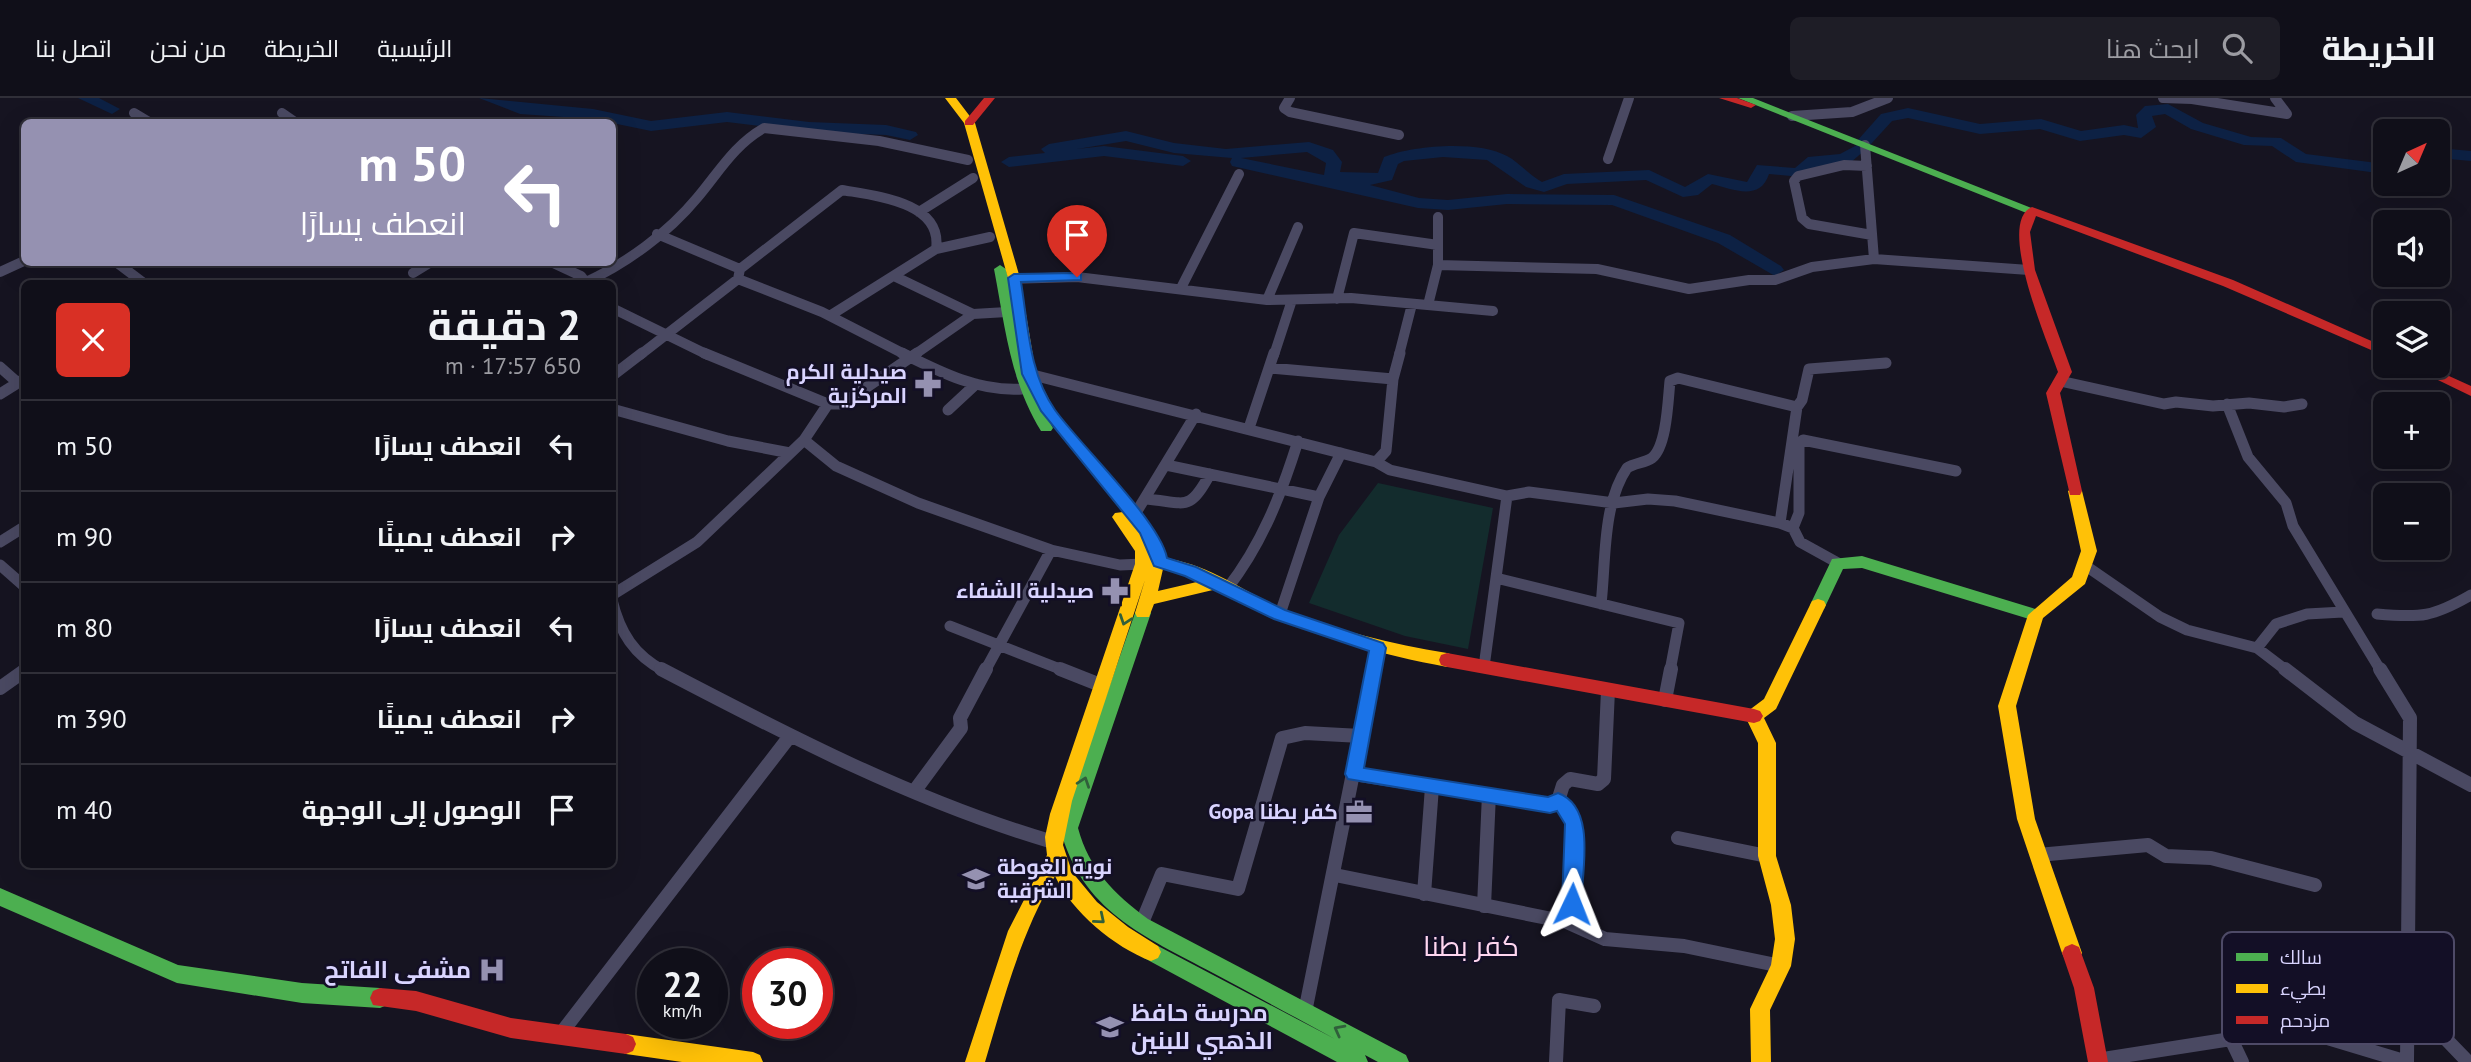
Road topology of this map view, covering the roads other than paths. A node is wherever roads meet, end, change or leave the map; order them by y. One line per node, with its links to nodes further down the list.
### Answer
1 (936, 98): 20 (main road)
2 (950, 98): 16 (main road)
3 (990, 98): 16 (main road)
4 (1290, 98): 17 (street)
5 (1629, 98): 19 (street)
6 (1724, 98): 13 (main road)
7 (1743, 98): 13 (main road)
8 (1888, 98): 13 (street)
9 (2163, 98): 10 (street)
10 (2275, 98)
11 (134, 113): 14 (street)
12 (282, 113): 15 (street)
13 (1792, 116): 18 (main road)
14 (144, 119)
15 (291, 119)
16 (969, 123): 46 (main road)
17 (1399, 135)
18 (1865, 145): 21 (street); 24 (main road)
19 (1608, 159)
20 (968, 160): 23 (main road); 28 (street)
21 (1867, 166): 29 (street); 29 (street)
22 (1239, 174): 50 (street)
23 (973, 178): 25 (street); 30 (main road)
24 (2032, 211): 41 (main road); 62 (main road)
25 (919, 212): 32 (street); 44 (street)
26 (1438, 217): 31 (street)
27 (1298, 226): 52 (street)
28 (657, 234): 35 (street); 44 (street)
29 (1872, 235): 33 (street)
30 (990, 237): 32 (street); 46 (main road)
31 (1438, 245): 36 (street); 51 (street)
32 (936, 249): 45 (street)
33 (1874, 259): 36 (street); 41 (street)
34 (21, 262): 42 (street)
35 (616, 265)
36 (1438, 265): 55 (street)
37 (121, 266): 47 (street)
38 (424, 266): 43 (street)
39 (558, 266): 48 (street)
40 (614, 266): 49 (street)
41 (2029, 270): 73 (main road)
42 (0, 272)
43 (413, 273)
44 (739, 274): 60 (street); 61 (street)
45 (896, 277): 59 (street); 60 (street)
46 (1008, 279): 50 (street); 58 (main road); 71 (main road)
47 (140, 280)
48 (582, 280)
49 (592, 280)
50 (1181, 288): 52 (street)
51 (1338, 299): 53 (street); 54 (street)
52 (1267, 300): 53 (street)
53 (1292, 300): 66 (street)
54 (1412, 304): 55 (street); 69 (street)
55 (1428, 305): 57 (street)
56 (616, 311): 61 (street)
57 (1493, 311)
58 (1007, 312): 59 (street); 71 (main road)
59 (973, 314): 63 (street)
60 (831, 315): 63 (street)
61 (663, 335): 67 (street); 77 (street)
62 (2373, 347)
63 (910, 356): 74 (street); 77 (street)
64 (1886, 363): 80 (street)
65 (0, 368): 70 (street)
66 (1269, 368): 69 (street); 84 (street)
67 (616, 373)
68 (2442, 378): 75 (main road)
69 (1393, 379): 89 (street)
70 (21, 380)
71 (1023, 380): 74 (street); 83 (street); 98 (main road); 104 (main road)
72 (21, 382): 76 (street)
73 (2060, 382): 78 (street); 107 (main road)
74 (976, 384): 81 (street)
75 (2471, 391)
76 (0, 394)
77 (828, 404): 85 (street)
78 (2227, 404): 79 (street); 115 (street)
79 (2302, 404)
80 (1797, 407): 97 (street); 99 (street)
81 (948, 410)
82 (616, 411): 87 (street)
83 (1196, 414): 84 (street); 90 (street)
84 (1248, 428): 86 (street)
85 (804, 440): 87 (street); 103 (street)
86 (1298, 442): 88 (street); 93 (street)
87 (790, 453): 111 (street)
88 (1341, 453): 89 (street); 95 (street)
89 (1376, 462): 94 (street)
90 (1166, 465): 92 (street); 96 (street)
91 (1956, 471): 100 (street)
92 (1210, 474): 93 (street); 96 (street)
93 (1283, 490): 95 (street); 110 (street)
94 (1507, 496): 97 (street); 108 (street)
95 (1319, 498): 117 (street)
96 (1147, 499): 98 (street)
97 (1614, 503): 99 (street); 114 (street)
98 (1134, 516): 104 (main road)
99 (1780, 523): 100 (street)
100 (1793, 528): 105 (street)
101 (21, 529): 102 (street)
102 (0, 542)
103 (1051, 550): 104 (street); 121 (street)
104 (1151, 563): 110 (main road); 113 (main road); 126 (main road, one-way to 126)
105 (1838, 563): 119 (main road); 130 (main road)
106 (0, 565): 109 (street)
107 (2087, 566): 119 (main road); 123 (street)
108 (1496, 578): 114 (street); 124 (street)
109 (21, 583)
110 (1220, 587): 113 (main road); 117 (main road)
111 (616, 595)
112 (2471, 595): 118 (street)
113 (1147, 600): 150 (main road, one-way to 113)
114 (1601, 604): 129 (street)
115 (2343, 612): 123 (street); 133 (street)
116 (616, 614): 131 (street)
117 (1280, 614): 122 (main road)
118 (2377, 614)
119 (2036, 615): 142 (main road)
120 (950, 626): 121 (street)
121 (998, 645): 126 (street); 137 (street)
122 (1378, 648): 124 (main road); 132 (street)
123 (2257, 648): 133 (street)
124 (1484, 667): 128 (main road)
125 (21, 673): 127 (street)
126 (1103, 686): 141 (main road)
127 (0, 688)
128 (1608, 690): 129 (main road); 139 (street)
129 (1665, 700): 130 (main road)
130 (1754, 716): 143 (main road)
131 (790, 736): 137 (street); 155 (street)
132 (1361, 736): 134 (street); 150 (street)
133 (2412, 756): 135 (street); 151 (street)
134 (1354, 774): 136 (street); 144 (street)
135 (2471, 785)
136 (1432, 787): 138 (street); 146 (street)
137 (916, 789): 141 (street)
138 (1489, 794): 139 (street); 148 (street)
139 (1558, 801): 149 (street)
140 (1678, 838): 143 (street)
141 (1054, 849): 163 (main road); 164 (main road, one-way to 164)
142 (2038, 855): 145 (street); 161 (main road)
143 (1767, 856): 152 (main road)
144 (1335, 875): 146 (street); 154 (street)
145 (2315, 885)
146 (1424, 894): 148 (street)
147 (0, 897): 155 (main road)
148 (1484, 906): 149 (street)
149 (1567, 922): 152 (street)
150 (1142, 925): 154 (main road)
151 (2409, 932)
152 (1782, 966): 167 (main road)
153 (1594, 1006): 166 (street)
154 (1304, 1012): 165 (main road, one-way to 154)
155 (559, 1035): 162 (main road)
156 (2222, 1040): 161 (street)
157 (2233, 1044): 168 (street)
158 (2347, 1044): 169 (street)
159 (2407, 1044): 169 (street)
160 (2450, 1044): 170 (street)
161 (2098, 1061)
162 (753, 1062)
163 (975, 1062)
164 (1358, 1062)
165 (1399, 1062)
166 (1556, 1062)
167 (1761, 1062)
168 (2242, 1062)
169 (2407, 1062)
170 (2468, 1062)

